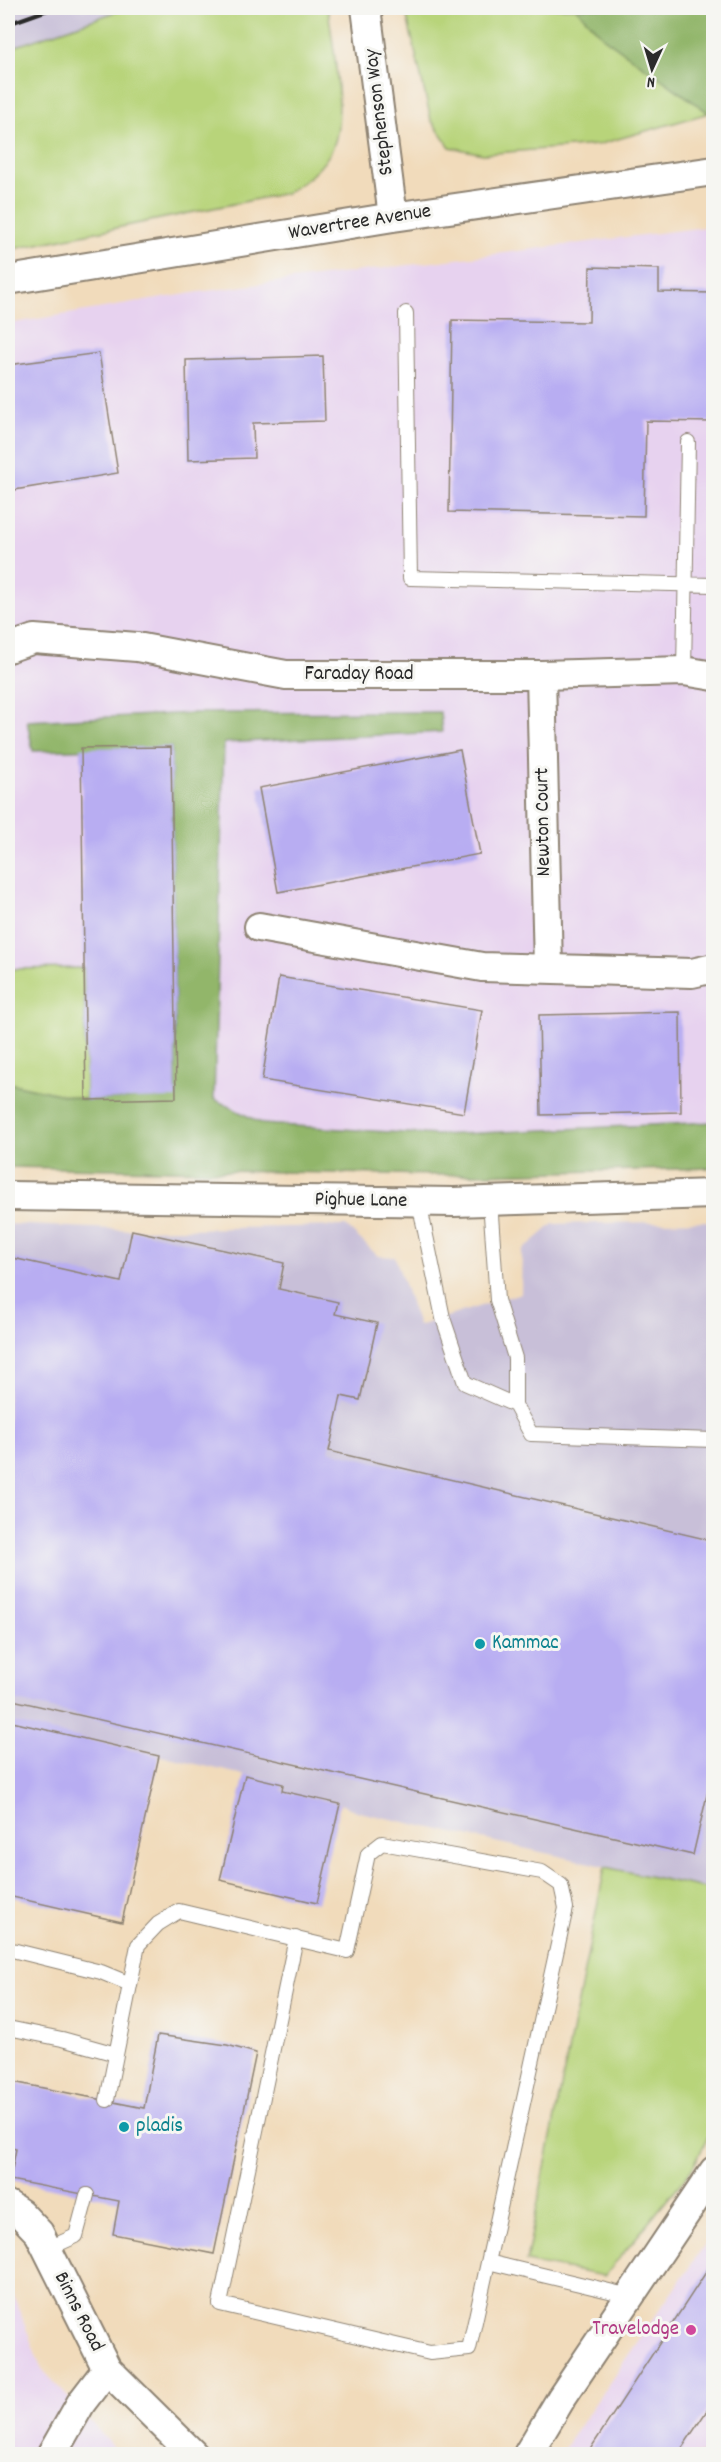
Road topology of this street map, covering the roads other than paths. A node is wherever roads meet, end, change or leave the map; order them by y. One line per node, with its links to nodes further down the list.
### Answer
1 (369, 20): 3 (street, Stephenson Way)
2 (714, 171): 3 (street, Wavertree Avenue)
3 (393, 217): 4 (street, Wavertree Avenue)
4 (8, 280)
5 (406, 313): 7 (lane)
6 (687, 442): 7 (lane)
7 (685, 584): 8 (lane); 10 (lane)
8 (714, 585)
9 (8, 648): 11 (street, Faraday Road)
10 (684, 671): 11 (street, Faraday Road); 12 (street, Faraday Road)
11 (541, 675): 15 (street, Newton Court)
12 (714, 676)
13 (259, 927): 15 (street)
14 (714, 968): 15 (street)
15 (548, 969)
16 (714, 1194): 18 (street, Pighue Lane)
17 (8, 1196): 19 (street, Pighue Lane)
18 (490, 1201): 19 (street, Pighue Lane); 20 (lane)
19 (419, 1202): 20 (lane)
20 (515, 1405): 21 (lane)
21 (714, 1440)
22 (296, 1938): 24 (lane); 32 (lane); 32 (lane)
23 (8, 1949): 24 (lane)
24 (130, 1983): 26 (lane)
25 (8, 2028): 26 (lane)
26 (116, 2054): 27 (lane)
27 (107, 2100)
28 (714, 2171): 33 (street)
29 (87, 2194): 31 (lane)
30 (8, 2205): 31 (street, Binns Road)
31 (46, 2249): 34 (street, Binns Road)
32 (488, 2262): 33 (lane)
33 (630, 2296): 37 (street)
34 (107, 2369): 35 (street, Binns Road); 36 (street)
35 (52, 2454)
36 (193, 2454)
37 (528, 2454)

